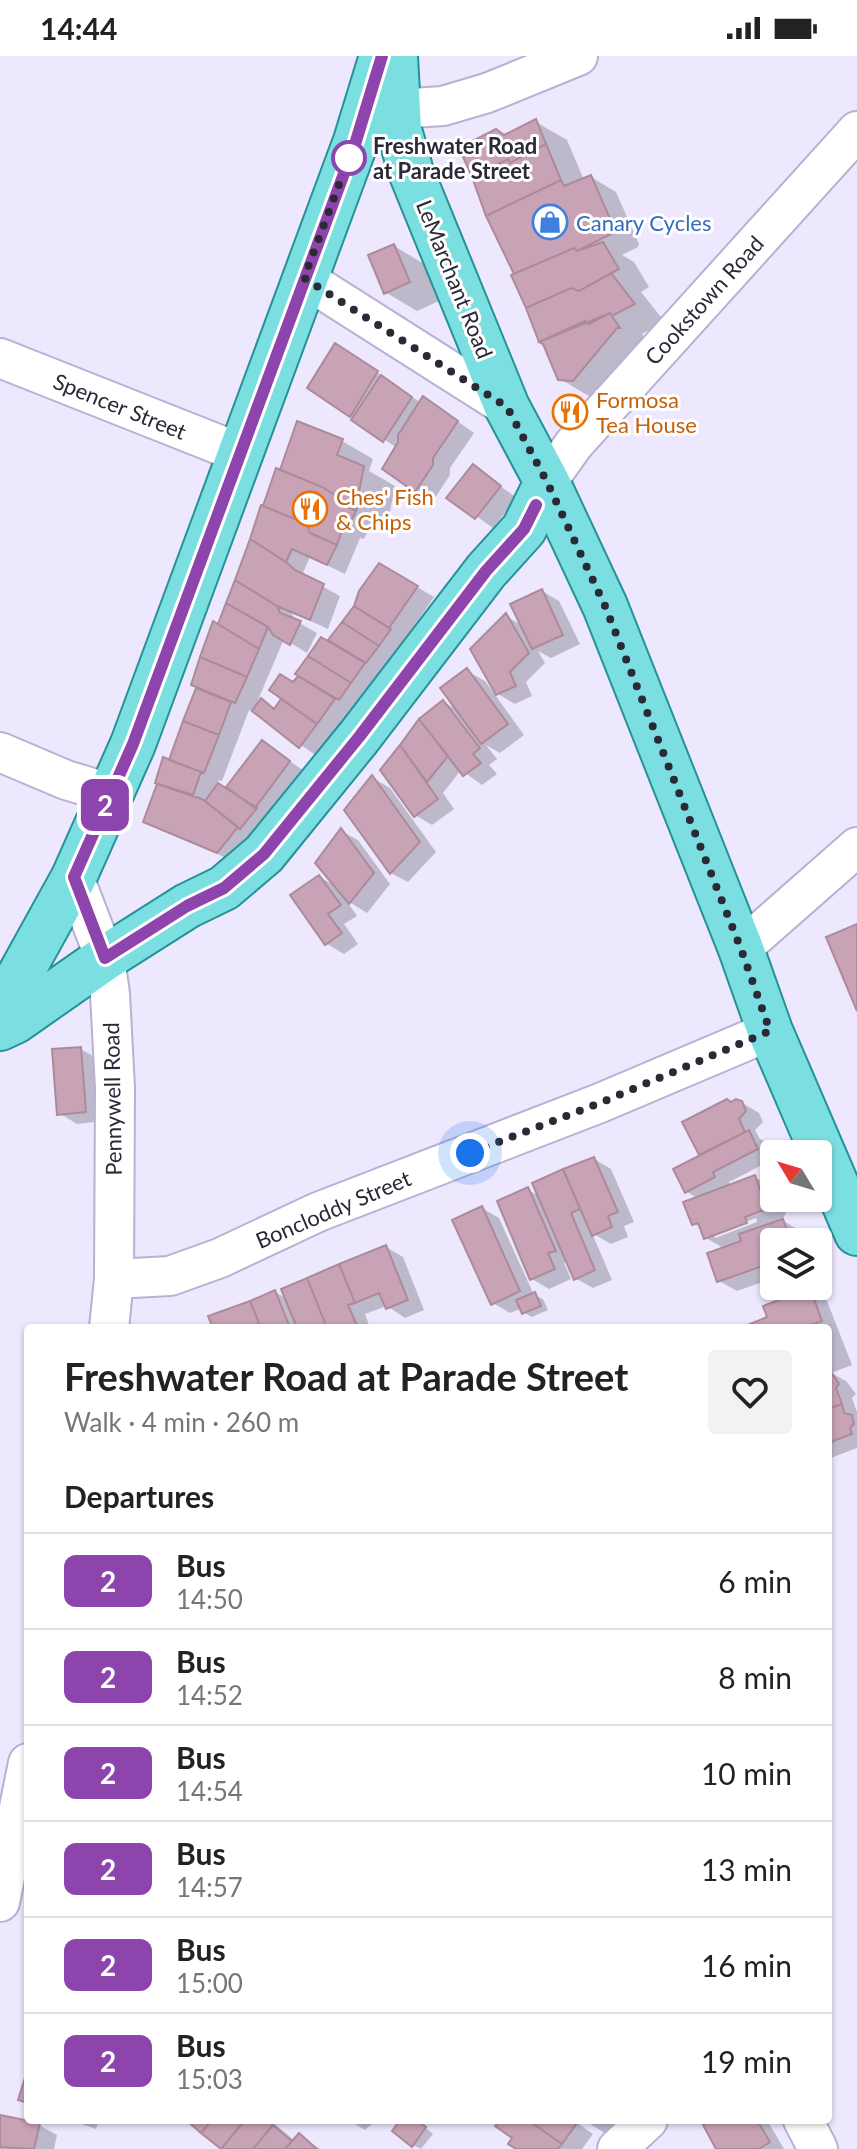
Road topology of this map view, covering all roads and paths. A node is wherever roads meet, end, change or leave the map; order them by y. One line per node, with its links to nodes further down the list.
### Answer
1 (382, 56): 6 (main road)
2 (395, 56): 4 (main road, LeMarchant Road)
3 (578, 56): 4 (street)
4 (397, 109): 8 (main road, LeMarchant Road)
5 (857, 131): 10 (street, Cookstown Road)
6 (304, 278): 8 (street, LeMarchant Road); 9 (main road)
7 (0, 358): 9 (street, Spencer Street)
8 (507, 407): 10 (main road, LeMarchant Road)
9 (240, 453): 12 (main road)
10 (547, 482): 15 (main road, LeMarchant Road); 16 (main road, Cookstown Road)
11 (0, 752): 12 (street)
12 (109, 793): 14 (main road)
13 (857, 847): 15 (street)
14 (74, 877): 16 (street, Pennywell Road); 17 (main road)
15 (741, 949): 19 (main road, LeMarchant Road)
16 (105, 958): 18 (main road, Cookstown Road); 21 (street, Pennywell Road)
17 (0, 1011)
18 (0, 1028)
19 (770, 1031): 20 (main road, LeMarchant Road); 21 (street, Boncloddy Street)
20 (857, 1233)
21 (114, 1279): 22 (street, Pennywell Road)
22 (109, 1324)
23 (24, 1783): 24 (street)
24 (0, 1902)
25 (644, 2124): 27 (street)
26 (805, 2124): 28 (street)
27 (617, 2149)
28 (818, 2149)

